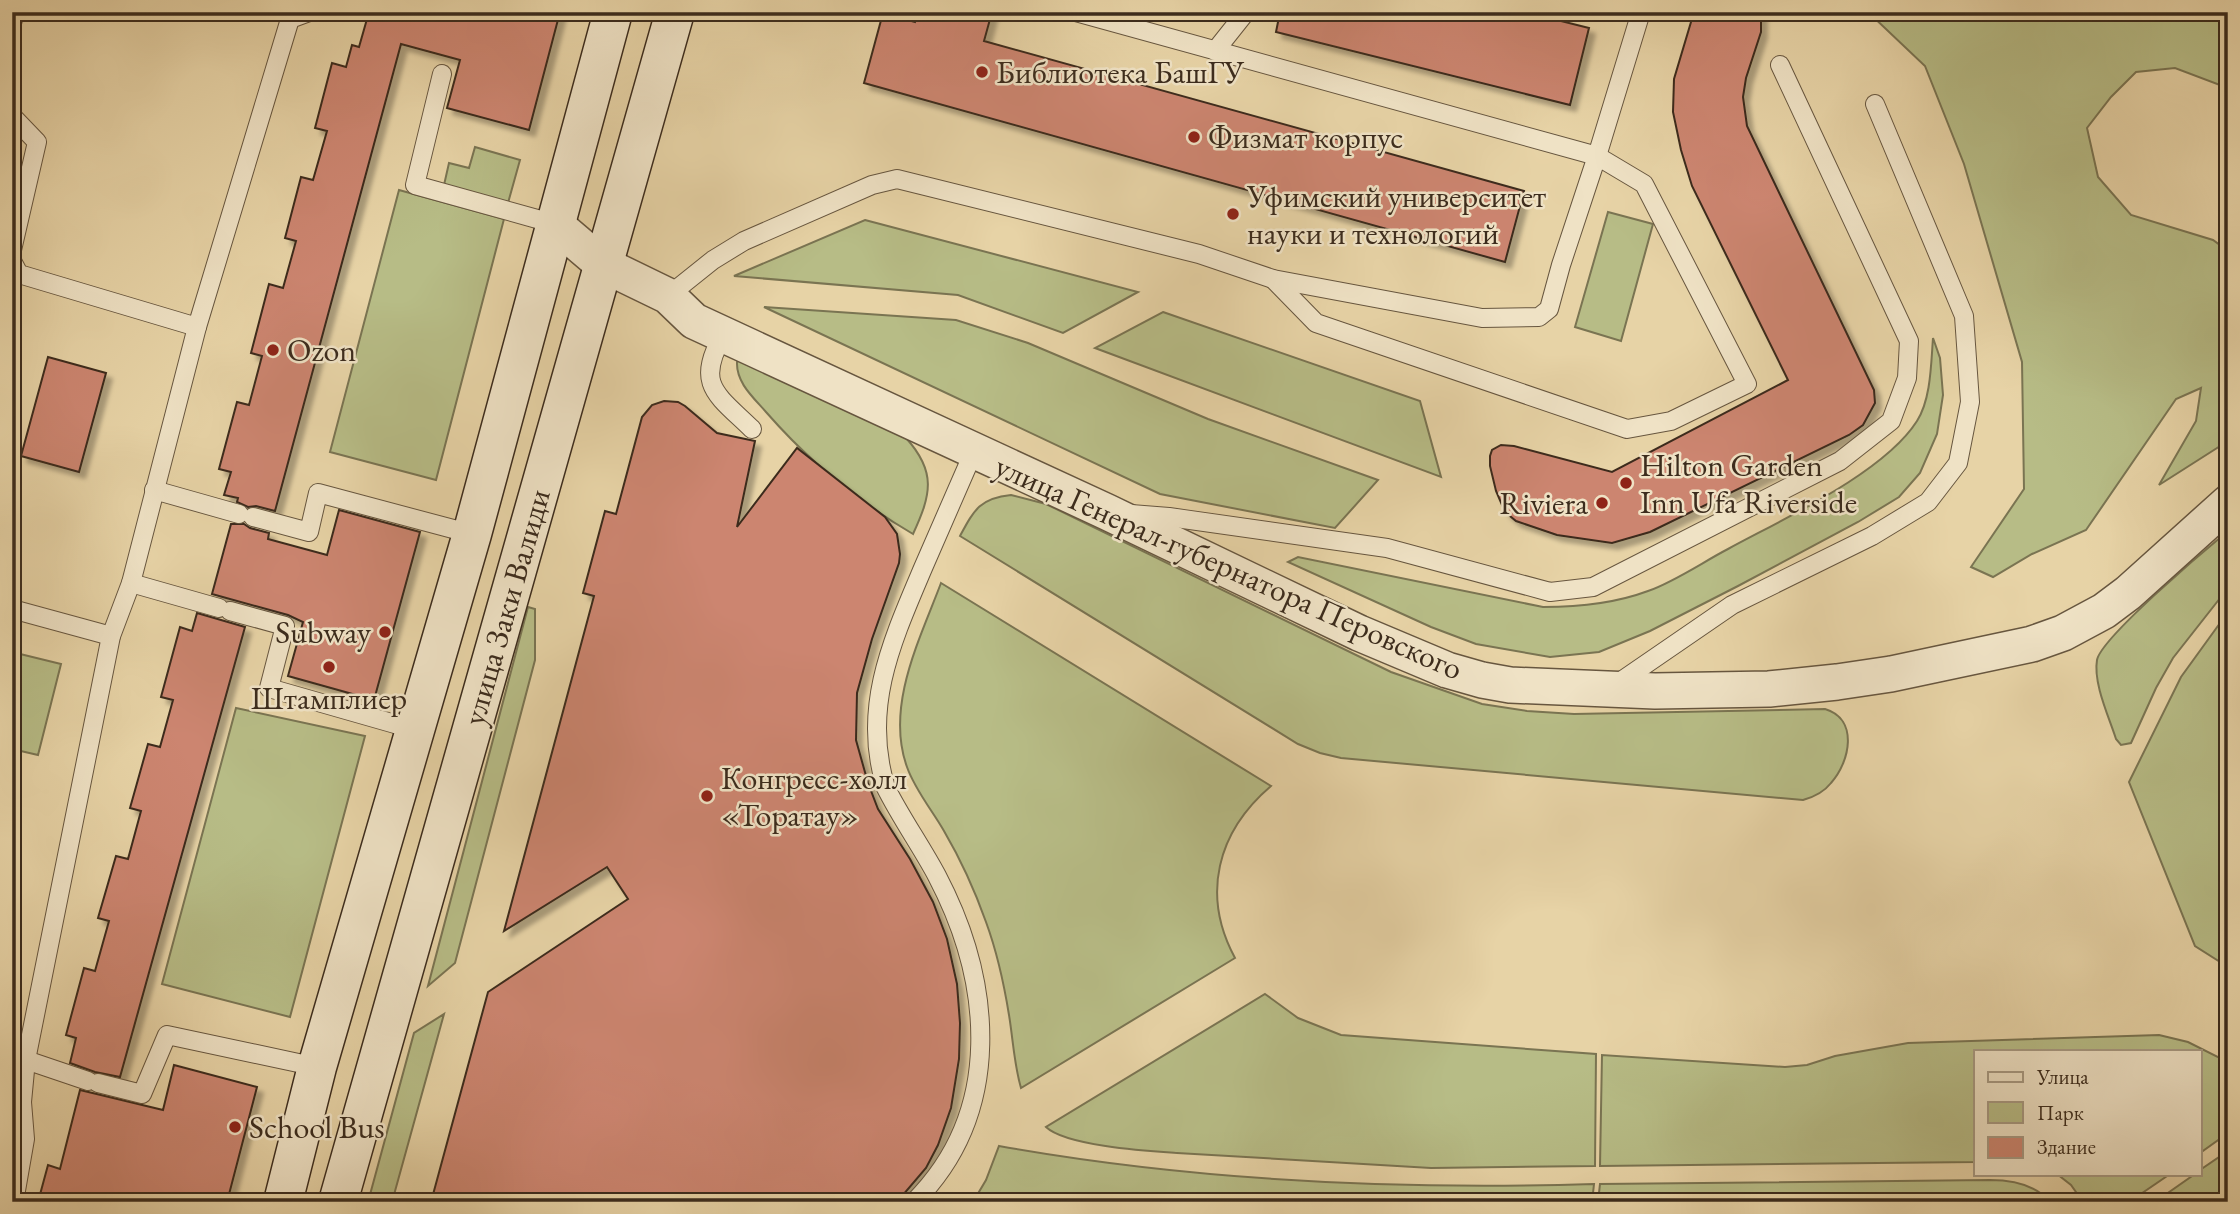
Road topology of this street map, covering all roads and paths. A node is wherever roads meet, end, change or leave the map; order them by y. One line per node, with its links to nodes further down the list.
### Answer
1 (15, 12): 8 (lane)
2 (309, 12): 21 (lane)
3 (613, 12): 15 (main road, улица Заки Валиди)
4 (675, 12): 18 (main road, улица Заки Валиди)
5 (1076, 12): 9 (lane)
6 (1246, 12): 9 (lane)
7 (1640, 12): 14 (lane)
8 (12, 23)
9 (1215, 51): 14 (lane)
10 (1780, 65): 27 (lane)
11 (442, 74): 15 (lane)
12 (1875, 104): 32 (lane)
13 (12, 116): 16 (lane)
14 (1597, 156): 19 (lane); 19 (lane)
15 (555, 224): 18 (street, улица Генерал-губернатора Перовского); 28 (main road, улица Заки Валиди)
16 (12, 250)
17 (12, 261): 21 (lane)
18 (602, 264): 20 (street, улица Генерал-губернатора Перовского); 39 (main road, улица Заки Валиди)
19 (1273, 279): 20 (lane)
20 (668, 296): 22 (street, улица Генерал-губернатора Перовского)
21 (197, 327): 25 (lane)
22 (723, 335): 23 (lane); 24 (street, улица Генерал-губернатора Перовского)
23 (752, 429)
24 (974, 451): 27 (street, улица Генерал-губернатора Перовского); 40 (lane)
25 (154, 490): 28 (lane); 29 (lane)
26 (2228, 503): 32 (street, улица Генерал-губернатора Перовского)
27 (1107, 512): 32 (street, улица Генерал-губернатора Перовского)
28 (472, 534): 33 (main road, улица Заки Валиди)
29 (131, 583): 31 (lane); 33 (lane)
30 (12, 609): 31 (lane)
31 (111, 636): 34 (lane)
32 (1608, 690)
33 (416, 730): 35 (main road, улица Заки Валиди)
34 (26, 1060): 35 (lane); 36 (lane)
35 (317, 1067): 38 (main road, улица Заки Валиди)
36 (17, 1101): 37 (lane)
37 (14, 1202)
38 (284, 1202)
39 (338, 1202)
40 (914, 1202)

